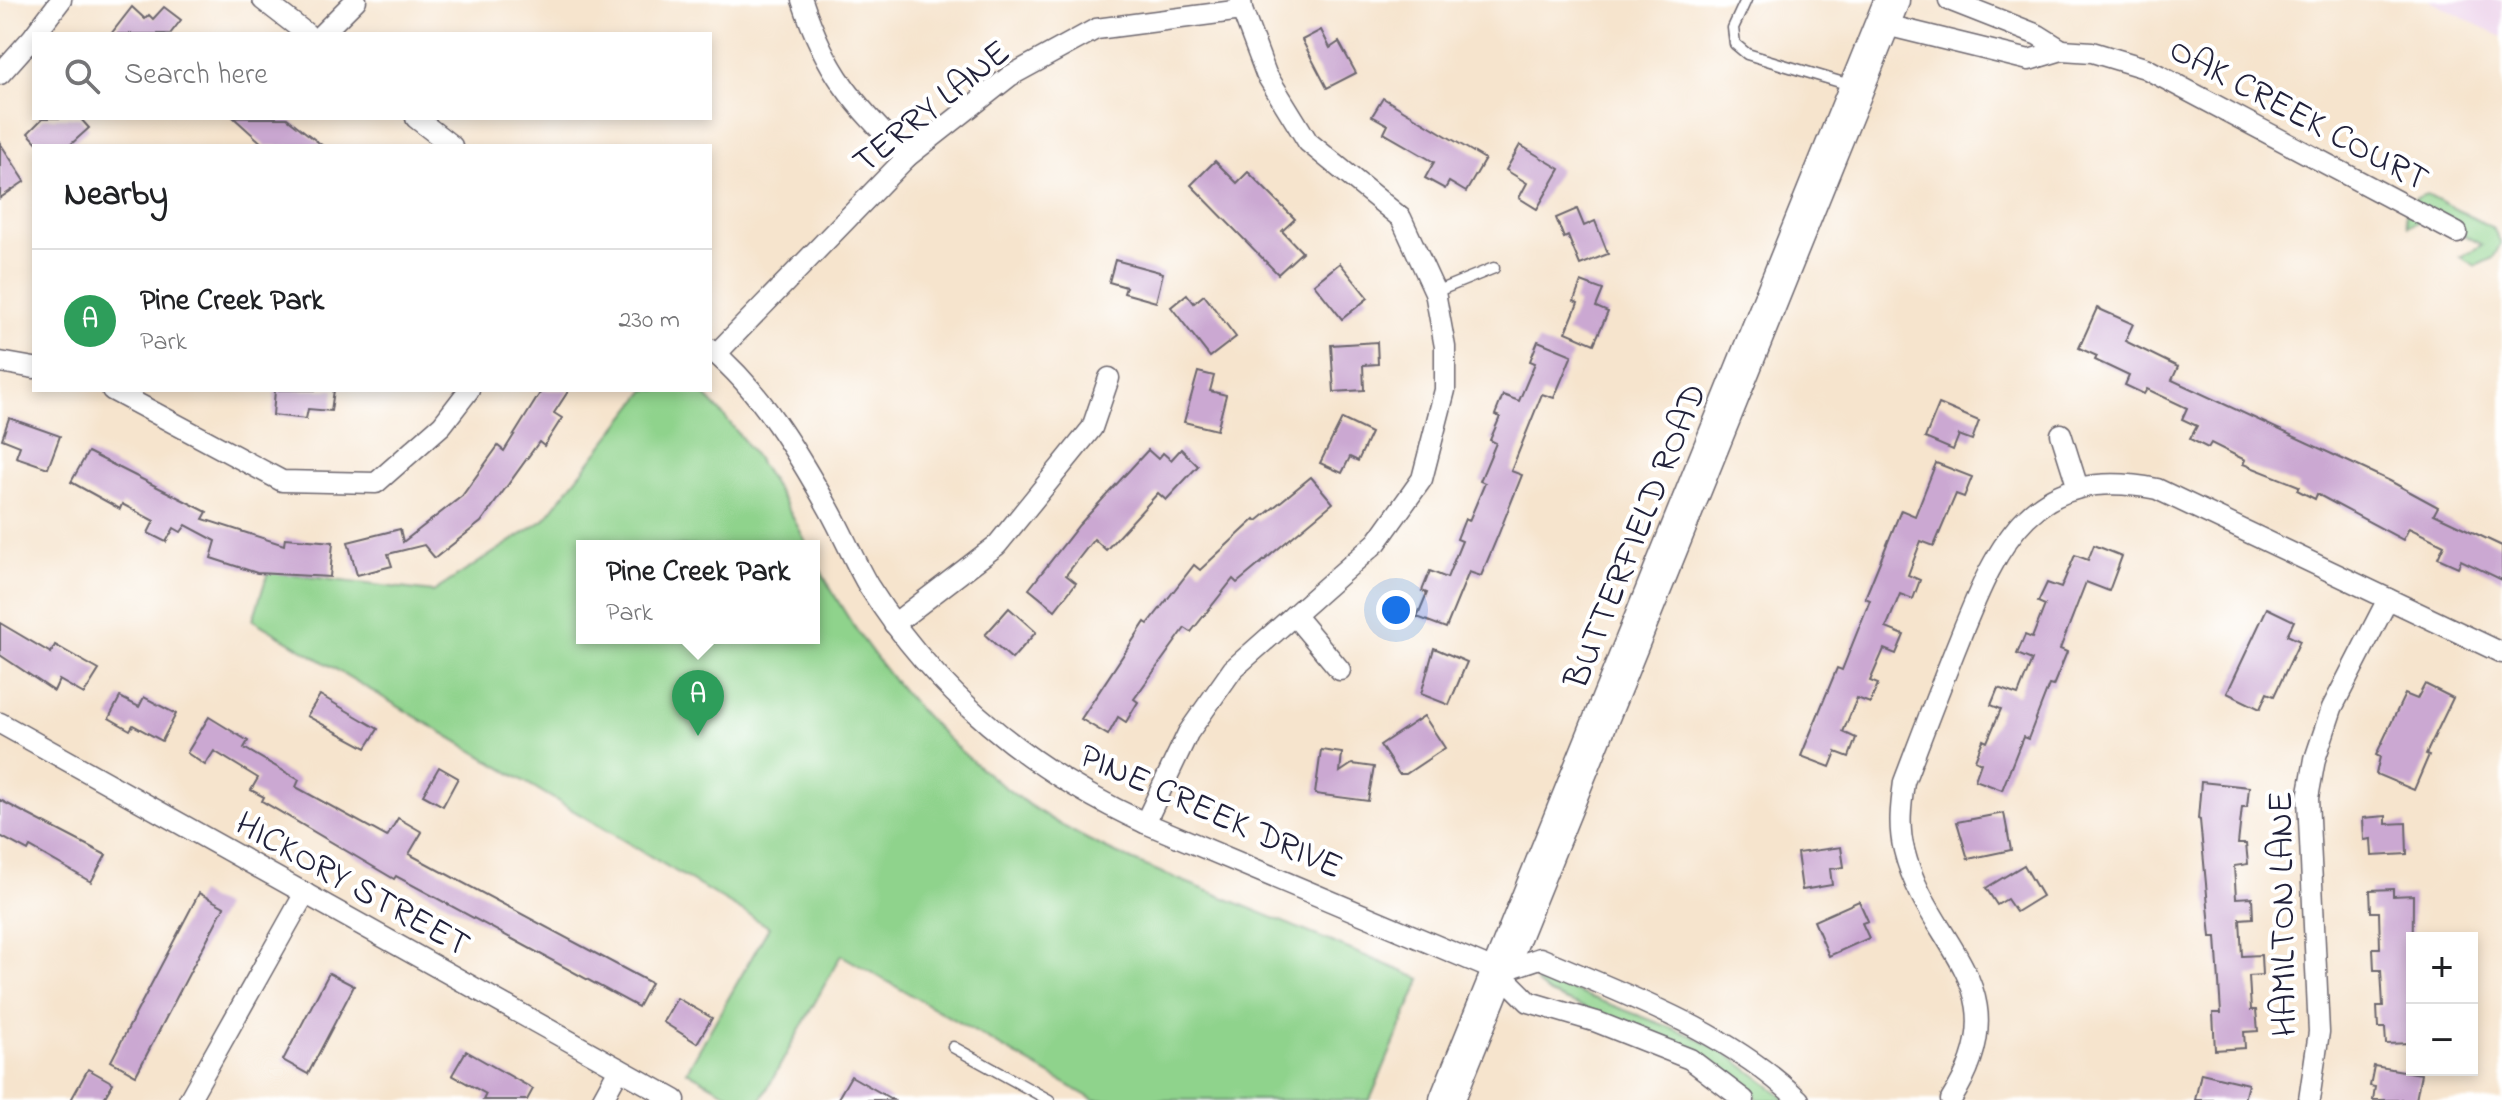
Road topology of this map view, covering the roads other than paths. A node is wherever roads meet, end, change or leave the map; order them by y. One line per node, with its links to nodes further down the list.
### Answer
1 (61, 0): 9 (street)
2 (263, 0): 10 (street)
3 (356, 0): 11 (street)
4 (802, 0): 18 (street)
5 (1746, 0): 15 (lane)
6 (1949, 0): 13 (street, OAK CREEK COURT)
7 (1241, 5): 18 (street, TERRY LANE); 21 (street)
8 (1887, 12): 13 (street, OAK CREEK COURT); 15 (main road, BUTTERFIELD ROAD)
9 (37, 32)
10 (304, 32)
11 (324, 32)
12 (32, 38): 14 (street)
13 (2062, 50): 19 (street, OAK CREEK COURT)
14 (0, 74)
15 (1857, 87): 38 (main road, BUTTERFIELD ROAD)
16 (419, 120): 17 (street)
17 (449, 144)
18 (907, 157): 22 (street, TERRY LANE)
19 (2457, 233)
20 (1494, 268): 21 (lane)
21 (1435, 292): 31 (street)
22 (713, 352): 32 (street, PINE CREEK DRIVE)
23 (0, 362): 24 (street)
24 (32, 368)
25 (1109, 378): 32 (street)
26 (124, 392): 27 (street)
27 (467, 392)
28 (2061, 434): 29 (street)
29 (2078, 488): 30 (street); 48 (street)
30 (2388, 599): 33 (street); 49 (street, HAMILTON LANE)
31 (1294, 615): 34 (street); 36 (street)
32 (894, 624): 36 (street, PINE CREEK DRIVE)
33 (2502, 653)
34 (1340, 670)
35 (0, 723): 37 (street, HICKORY STREET)
36 (1145, 823): 38 (street, PINE CREEK DRIVE)
37 (305, 893): 40 (street, HICKORY STREET); 41 (street)
38 (1499, 972): 45 (main road, BUTTERFIELD ROAD); 46 (street, PINE CREEK DRIVE); 47 (street)
39 (953, 1047): 44 (lane)
40 (619, 1069): 42 (street); 43 (street, HICKORY STREET)
41 (189, 1100)
42 (602, 1100)
43 (675, 1100)
44 (1049, 1100)
45 (1447, 1100)
46 (1744, 1100)
47 (1799, 1100)
48 (1951, 1100)
49 (2309, 1100)

